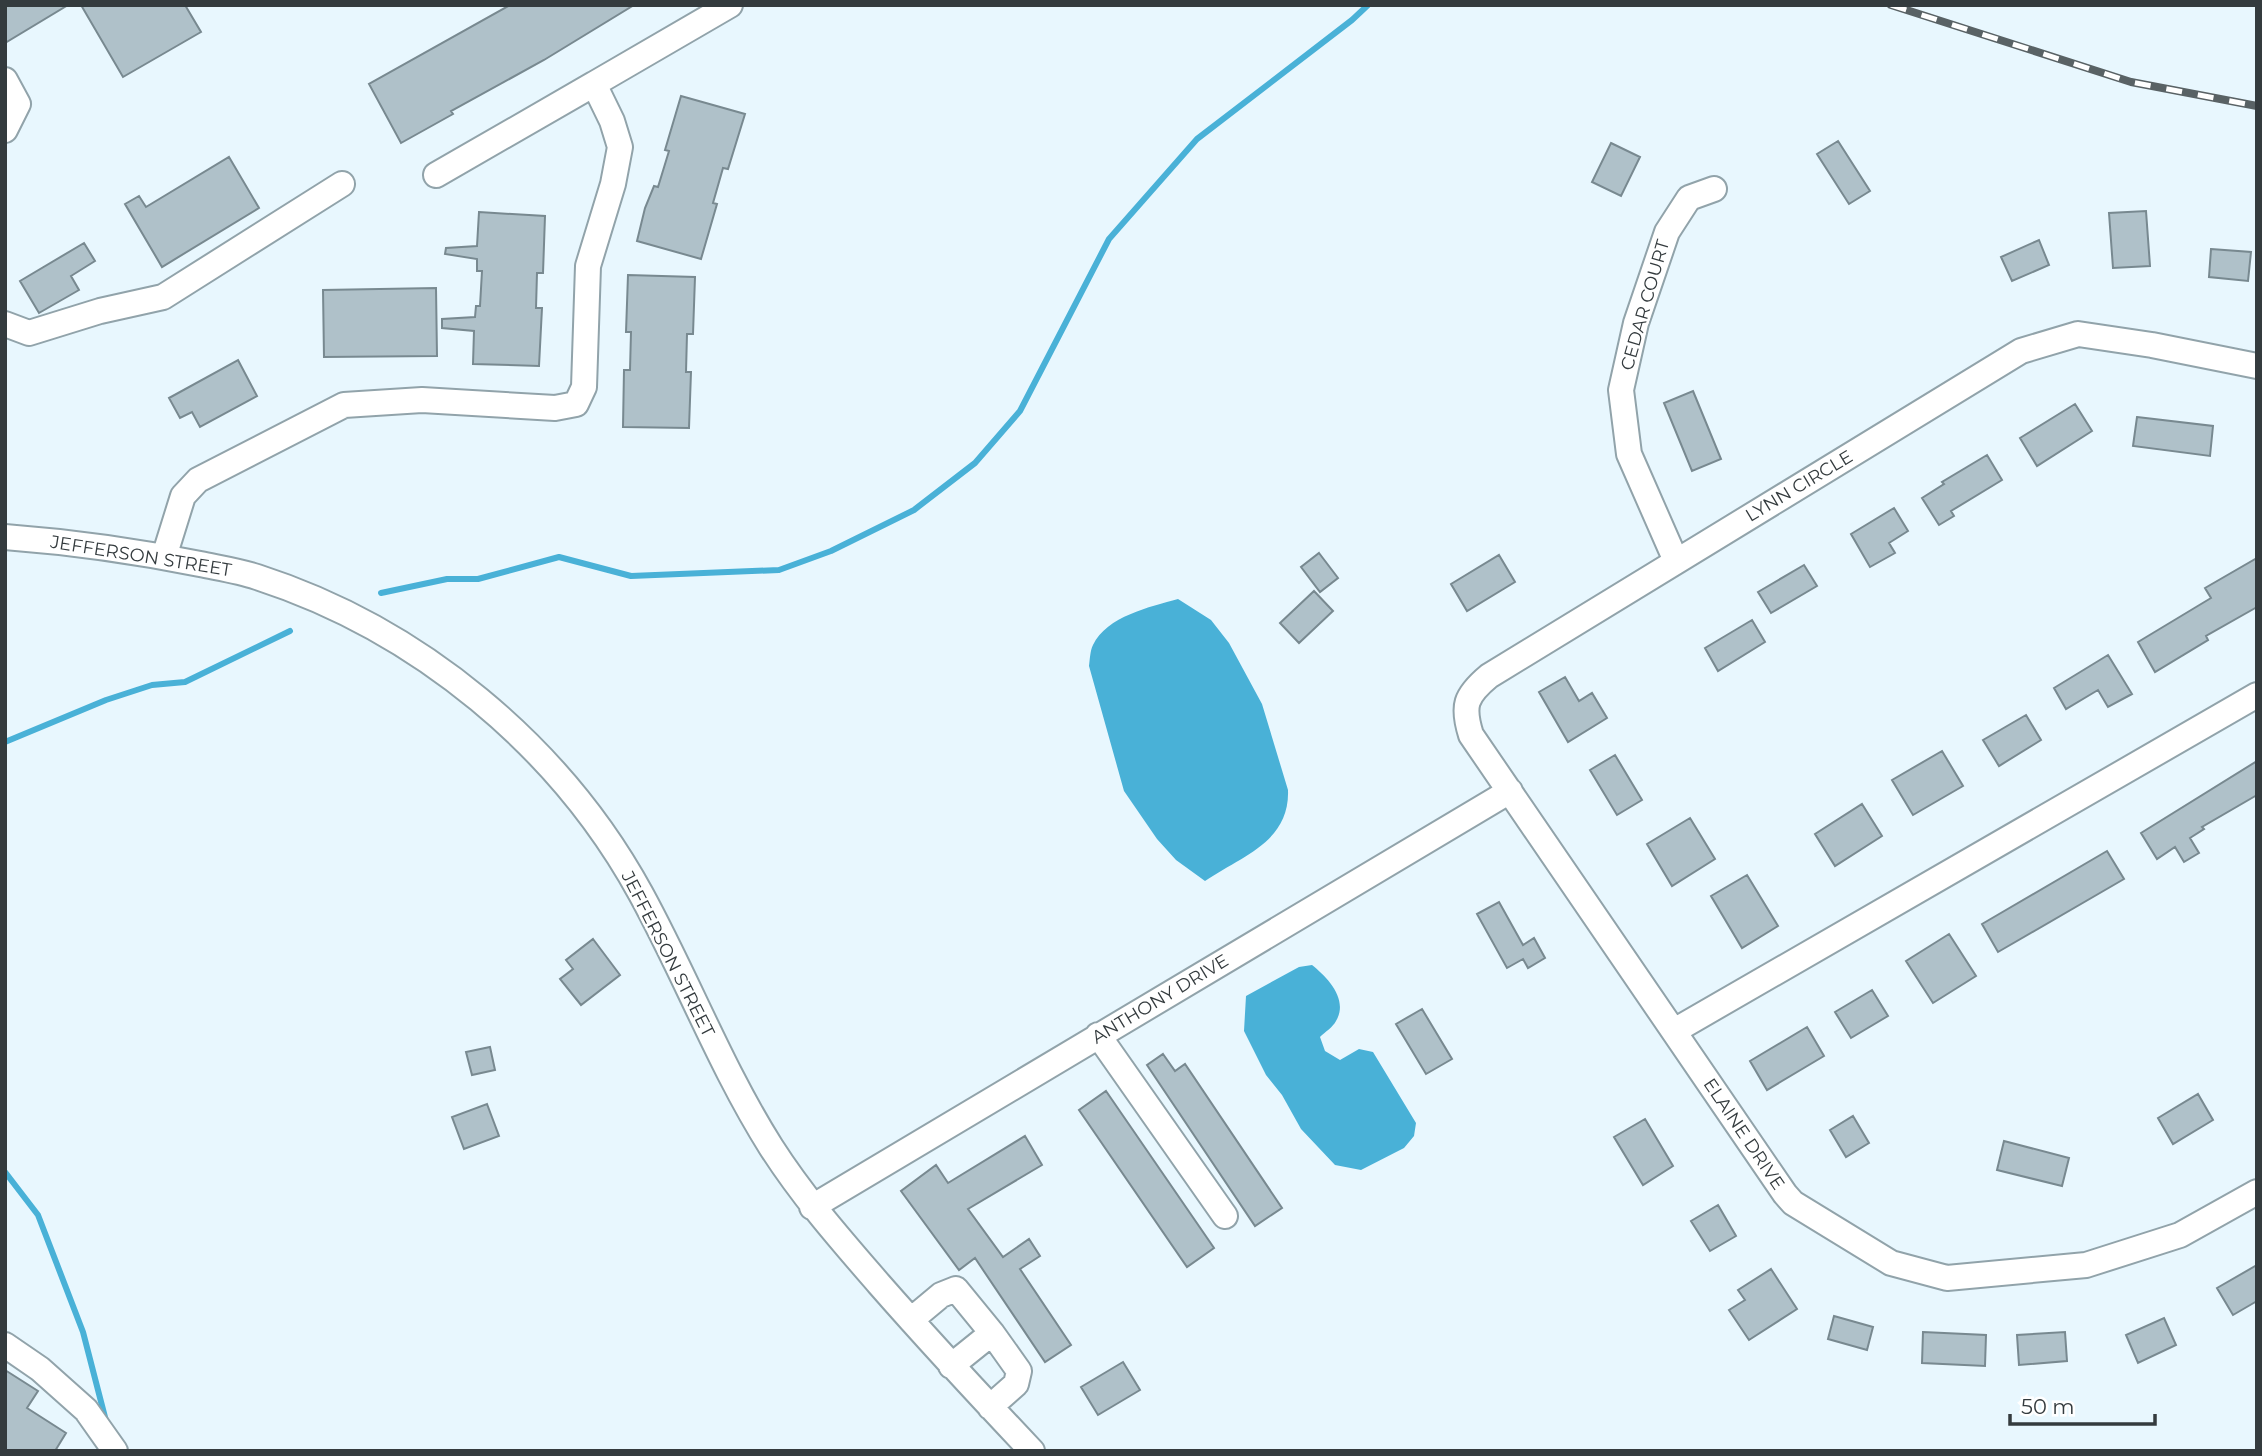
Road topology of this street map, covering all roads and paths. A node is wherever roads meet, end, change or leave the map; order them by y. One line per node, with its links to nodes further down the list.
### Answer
1 (730, 5): 3 (street)
2 (5, 80): 4 (street)
3 (594, 84): 5 (street); 11 (street)
4 (5, 131)
5 (436, 174)
6 (342, 184): 8 (street)
7 (1714, 189): 12 (street, CEDAR COURT)
8 (5, 324)
9 (2257, 366): 12 (street, LYNN CIRCLE)
10 (5, 537): 11 (street, JEFFERSON STREET)
11 (164, 556): 18 (street, JEFFERSON STREET)
12 (1676, 561): 14 (street, LYNN CIRCLE)
13 (2257, 695): 15 (street)
14 (1510, 791): 15 (street, ELAINE DRIVE); 16 (street, ANTHONY DRIVE)
15 (1674, 1031): 17 (street, ELAINE DRIVE)
16 (1098, 1035): 18 (street, ANTHONY DRIVE); 19 (street)
17 (2257, 1192)
18 (812, 1207): 20 (street, JEFFERSON STREET)
19 (1225, 1216)
20 (911, 1321): 21 (street); 23 (street, JEFFERSON STREET)
21 (992, 1333): 23 (street); 24 (street)
22 (5, 1345): 25 (street)
23 (951, 1366): 24 (street, JEFFERSON STREET)
24 (990, 1407): 26 (street, JEFFERSON STREET)
25 (115, 1451)
26 (1032, 1451)

